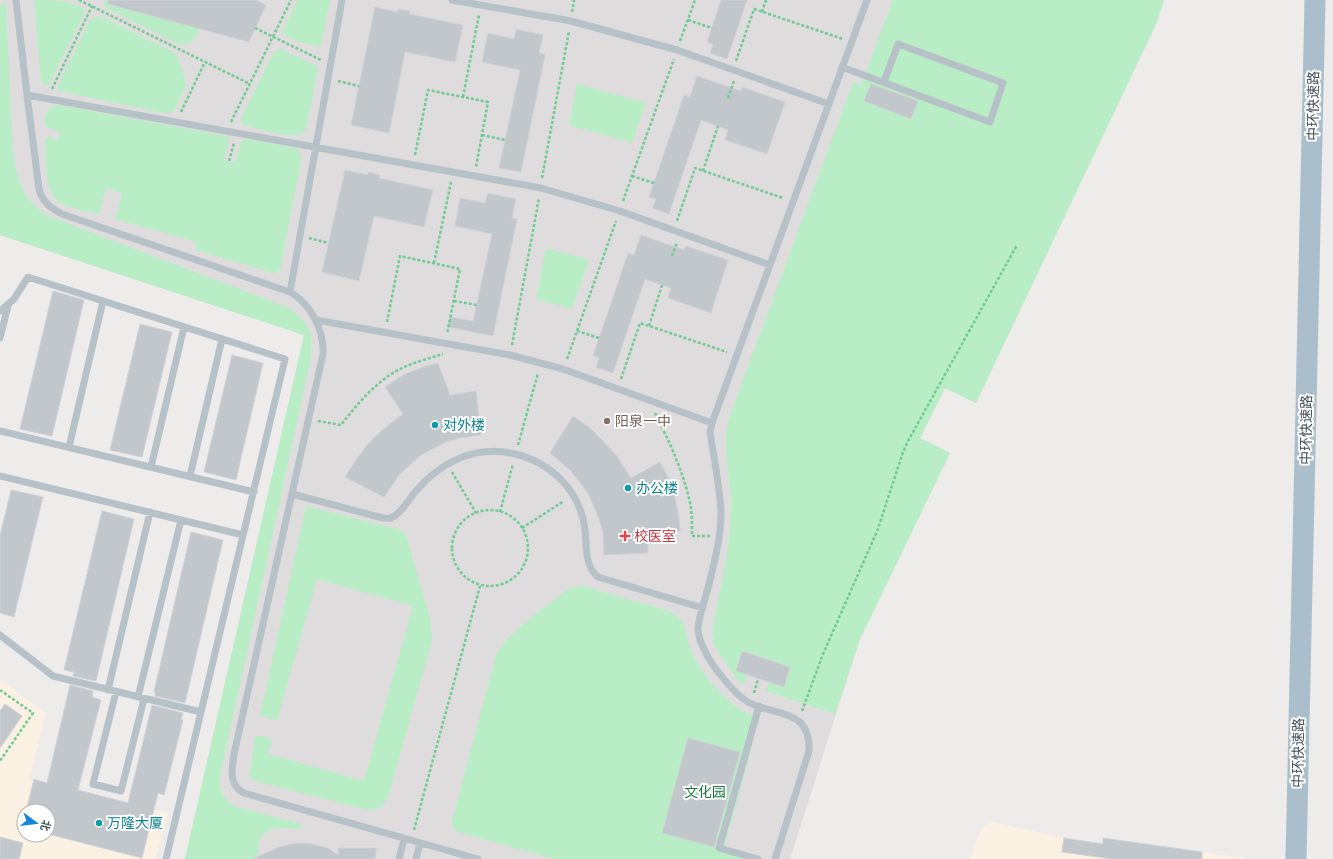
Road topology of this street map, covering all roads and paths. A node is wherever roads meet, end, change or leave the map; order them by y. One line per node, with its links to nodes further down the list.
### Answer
1 (16, 0): 27 (lane)
2 (79, 0): 11 (path)
3 (291, 0): 16 (path)
4 (342, 0): 20 (lane)
5 (452, 0): 10 (lane)
6 (695, 0): 13 (path)
7 (766, 0): 12 (path)
8 (867, 0): 17 (lane)
9 (1315, 0): 116 (main road, 中环快速路)
10 (481, 5): 18 (lane); 28 (path)
11 (92, 6): 19 (path); 30 (path)
12 (762, 12): 17 (path); 22 (path)
13 (688, 20): 15 (path); 18 (path)
14 (255, 28): 16 (path)
15 (712, 28)
16 (273, 37): 20 (path); 25 (path)
17 (851, 42): 21 (lane)
18 (677, 50): 22 (lane); 44 (path)
19 (205, 62): 25 (path); 32 (path)
20 (330, 65): 23 (lane)
21 (842, 67): 24 (lane); 31 (lane)
22 (735, 71): 29 (path); 31 (lane)
23 (328, 79): 26 (path); 38 (lane)
24 (884, 82): 24 (lane)
25 (250, 84): 34 (path)
26 (359, 86)
27 (27, 95): 30 (lane); 56 (lane)
28 (462, 97): 36 (path); 40 (path)
29 (728, 98)
30 (47, 99): 32 (lane)
31 (829, 104): 46 (lane)
32 (176, 122): 34 (lane)
33 (718, 126): 41 (path)
34 (227, 131): 35 (lane)
35 (237, 133): 38 (lane); 39 (path)
36 (482, 135): 37 (path); 43 (path)
37 (505, 140)
38 (316, 147): 40 (lane); 49 (lane)
39 (230, 161)
40 (413, 165): 42 (lane)
41 (703, 171): 46 (path); 48 (path)
42 (453, 172): 43 (lane); 53 (path)
43 (474, 175): 47 (lane)
44 (632, 176): 45 (path); 47 (path)
45 (654, 183)
46 (793, 202): 54 (lane)
47 (620, 211): 48 (lane); 65 (path)
48 (677, 232): 52 (path); 54 (lane)
49 (299, 236): 50 (path); 56 (lane)
50 (328, 242)
51 (1017, 245): 106 (path)
52 (672, 256)
53 (434, 263): 58 (path); 66 (path)
54 (770, 265): 71 (lane)
55 (662, 285): 63 (path)
56 (290, 292): 62 (lane)
57 (103, 301): 60 (lane); 64 (lane); 79 (lane)
58 (454, 301): 59 (path); 70 (path)
59 (477, 305)
60 (8, 306): 61 (lane); 67 (lane)
61 (0, 311)
62 (316, 320): 66 (lane); 76 (lane)
63 (649, 326): 71 (path); 74 (path)
64 (184, 327): 69 (lane); 82 (lane)
65 (577, 331): 68 (path); 73 (path)
66 (385, 332): 70 (lane)
67 (0, 338)
68 (599, 338)
69 (222, 339): 84 (lane); 85 (lane)
70 (446, 344): 72 (lane); 76 (path)
71 (737, 356): 77 (lane)
72 (541, 363): 73 (lane); 80 (path)
73 (563, 369): 74 (lane)
74 (618, 389): 75 (lane)
75 (649, 400): 77 (lane); 94 (path)
76 (309, 419): 86 (lane)
77 (712, 423): 94 (lane)
78 (0, 431): 79 (lane)
79 (69, 447): 82 (lane)
80 (516, 454): 81 (lane); 87 (lane); 89 (path)
81 (447, 464): 86 (lane); 90 (path)
82 (151, 467): 84 (lane)
83 (0, 476): 88 (lane)
84 (190, 476): 85 (lane)
85 (254, 492): 93 (lane)
86 (292, 494): 108 (lane)
87 (574, 495): 92 (path); 96 (lane)
88 (150, 512): 91 (lane); 100 (lane)
89 (500, 512): 90 (path); 92 (path)
90 (476, 513): 95 (path)
91 (181, 520): 93 (lane); 102 (lane)
92 (522, 528): 95 (path)
93 (243, 535): 105 (lane)
94 (718, 536): 96 (lane)
95 (480, 586): 108 (path)
96 (703, 608): 103 (lane)
97 (0, 635): 100 (lane)
98 (758, 679): 103 (path)
99 (0, 690): 107 (path)
100 (108, 690): 101 (lane)
101 (116, 692): 102 (lane); 102 (lane)
102 (141, 698): 105 (lane)
103 (751, 703): 104 (lane)
104 (759, 706): 106 (lane); 114 (lane)
105 (201, 712): 110 (lane)
106 (798, 721): 115 (lane)
107 (0, 761)
108 (408, 840): 109 (lane); 111 (lane)
109 (420, 843): 112 (lane); 113 (lane)
110 (166, 859)
111 (399, 859)
112 (416, 859)
113 (478, 859)
114 (758, 859)
115 (774, 859)
116 (1296, 859)

